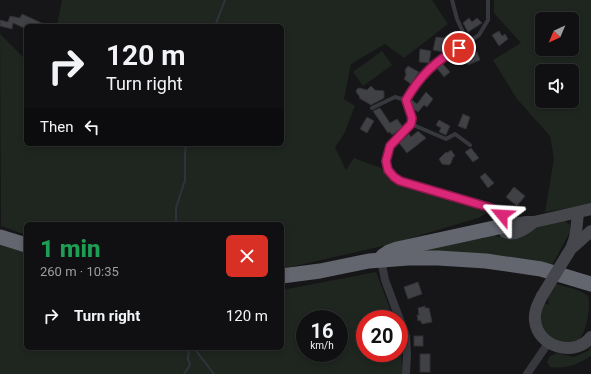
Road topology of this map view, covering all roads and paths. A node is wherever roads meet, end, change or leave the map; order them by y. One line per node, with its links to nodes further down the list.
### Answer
1 (452, 0): 3 (lane)
2 (488, 0): 3 (lane)
3 (468, 43): 4 (lane)
4 (406, 100): 5 (lane); 6 (lane)
5 (372, 108)
6 (411, 124): 8 (lane); 12 (lane)
7 (459, 130): 8 (lane)
8 (455, 134): 9 (lane)
9 (470, 145)
10 (591, 209): 11 (street)
11 (578, 212): 12 (street); 13 (street)
12 (503, 226): 16 (highway)
13 (586, 233): 20 (street, bridge)
14 (0, 237): 15 (highway)
15 (24, 244)
16 (381, 260): 17 (highway); 18 (highway); 21 (street)
17 (284, 277)
18 (590, 285)
19 (591, 337): 20 (street)
20 (549, 342): 22 (street)
21 (406, 374)
22 (527, 374)

